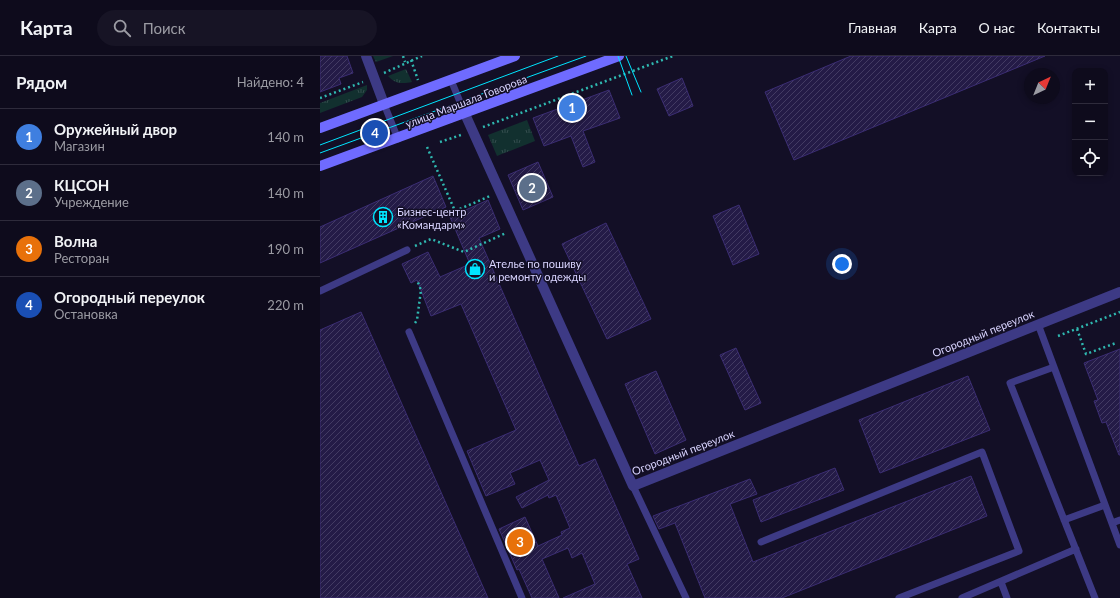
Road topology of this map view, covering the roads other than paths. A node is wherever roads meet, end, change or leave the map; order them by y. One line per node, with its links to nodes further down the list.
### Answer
1 (366, 56): 5 (street)
2 (515, 56): 4 (main road)
3 (619, 56): 6 (main road, улица Маршала Говорова)
4 (451, 80): 5 (main road); 6 (lane)
5 (384, 104): 7 (main road); 8 (lane)
6 (465, 114): 8 (main road, улица Маршала Говорова); 16 (street, Огородный переулок)
7 (320, 128)
8 (398, 139): 9 (main road, улица Маршала Говорова)
9 (320, 166)
10 (406, 250): 11 (lane)
11 (320, 291)
12 (1120, 292): 13 (street, Огородный переулок)
13 (1038, 324): 15 (lane); 16 (street, Огородный переулок)
14 (409, 332): 25 (lane)
15 (1054, 367): 17 (lane); 18 (lane)
16 (633, 486): 26 (lane)
17 (1105, 504): 18 (lane); 20 (lane)
18 (1064, 520): 23 (lane)
19 (1120, 520): 20 (lane)
20 (1112, 523): 22 (lane)
21 (761, 542): 27 (lane)
22 (1120, 545)
23 (1076, 549): 24 (lane); 30 (lane)
24 (1001, 582): 28 (lane); 29 (lane)
25 (522, 598)
26 (686, 598)
27 (899, 598)
28 (962, 598)
29 (1007, 598)
30 (1095, 598)

